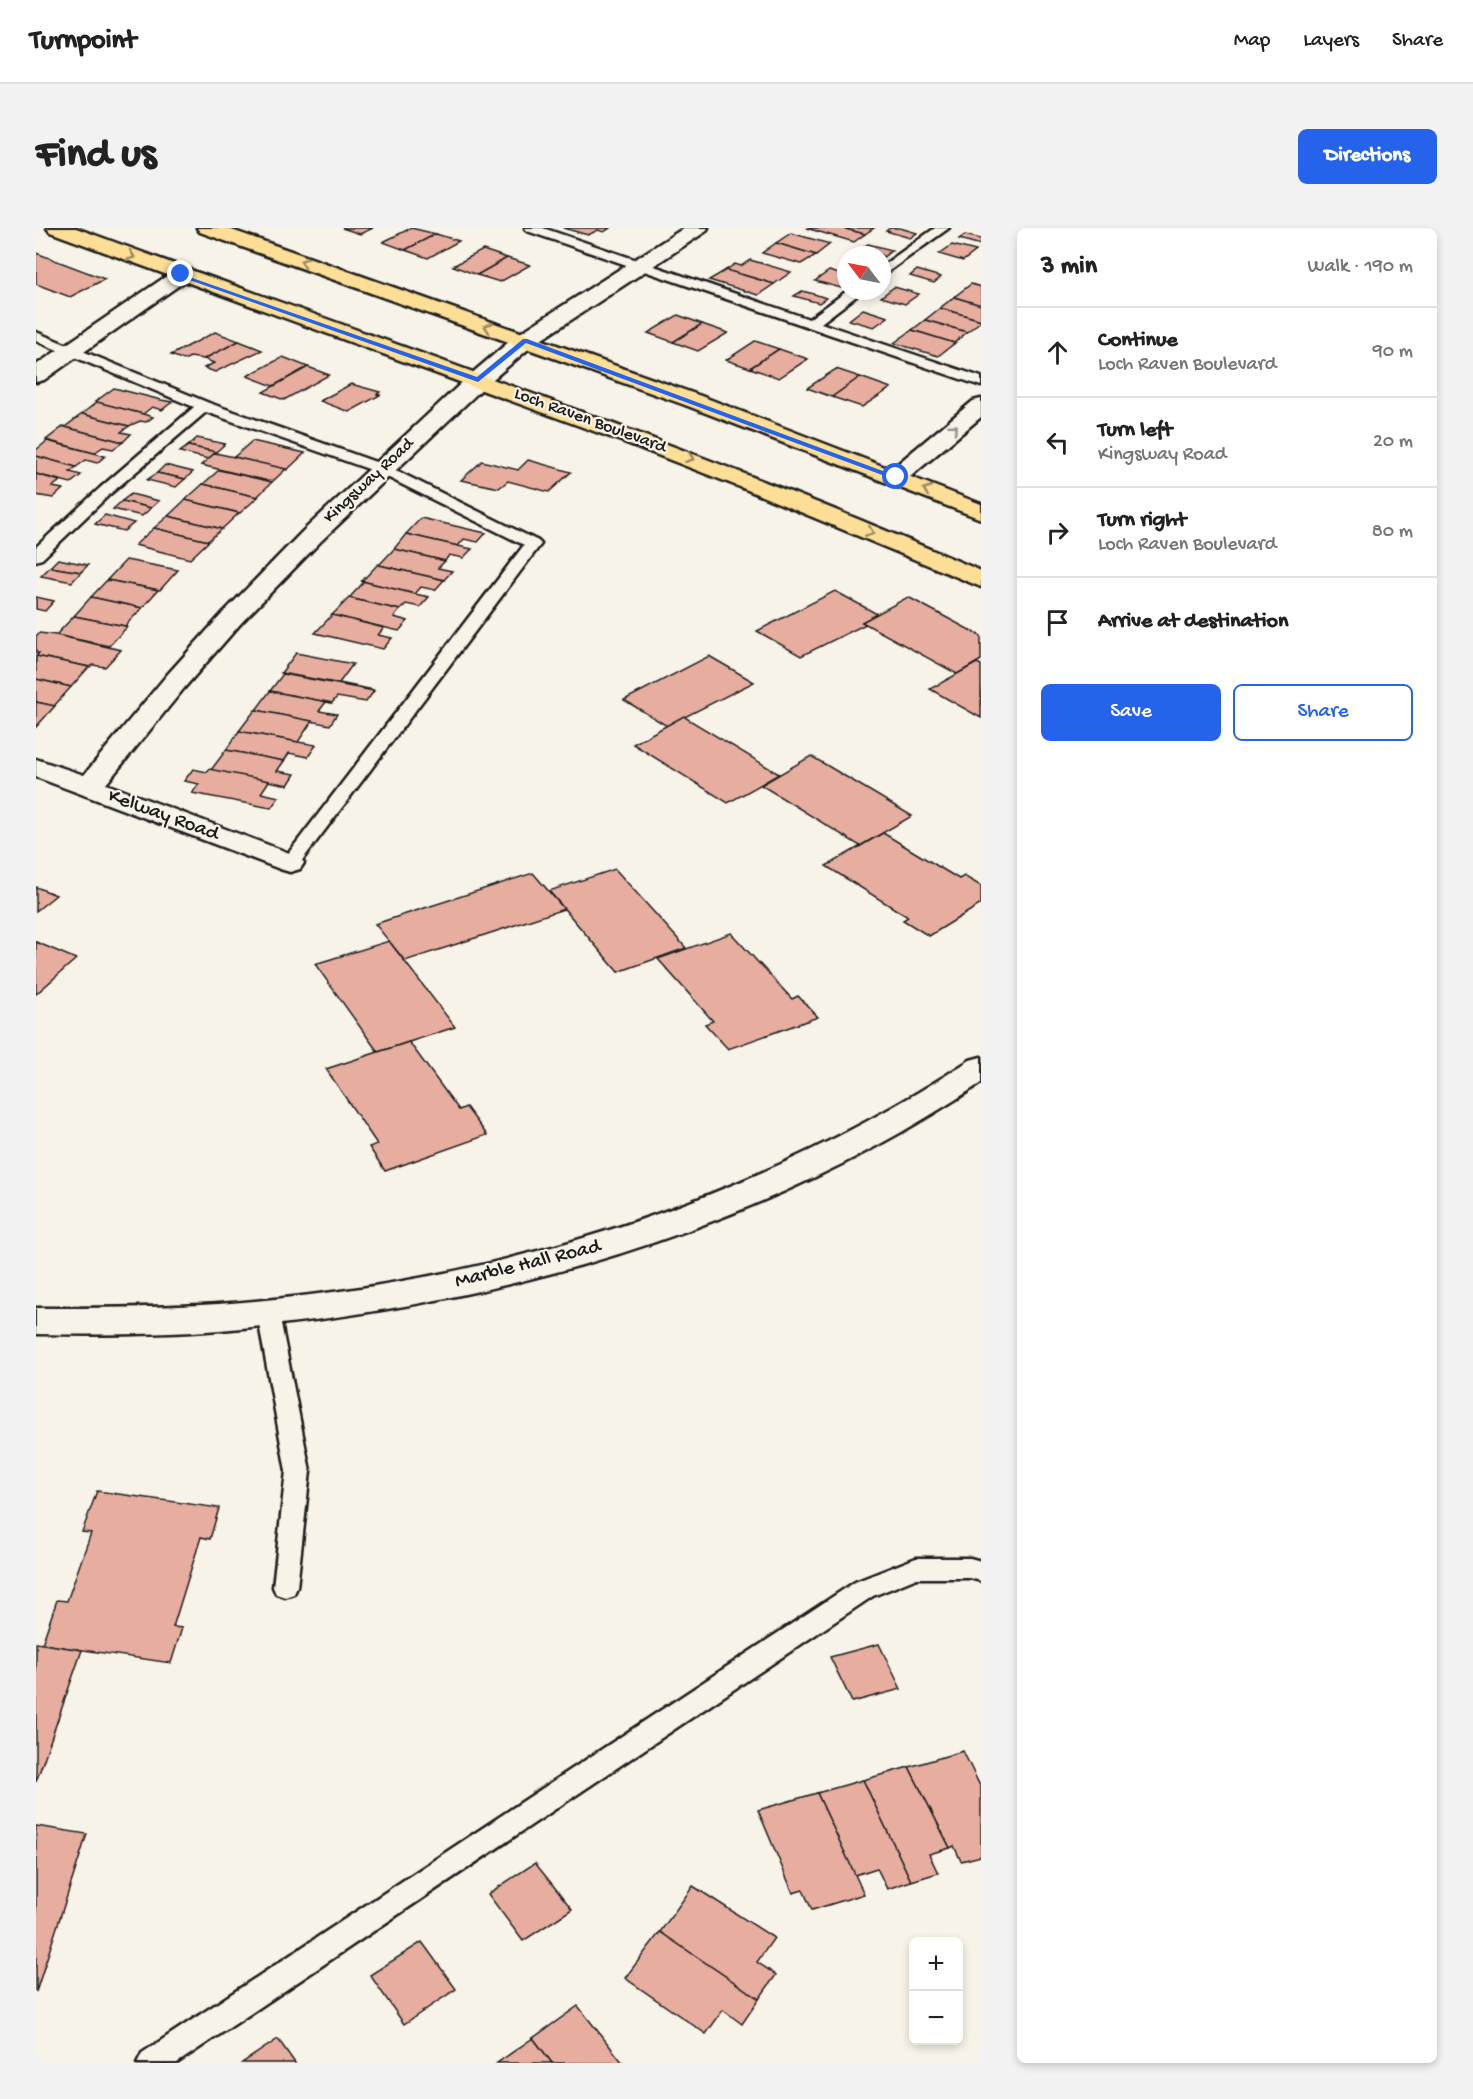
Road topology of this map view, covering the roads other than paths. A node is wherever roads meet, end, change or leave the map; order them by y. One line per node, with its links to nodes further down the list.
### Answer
1 (57, 228): 8 (main road, Loch Raven Boulevard, one-way to 8)
2 (207, 228): 12 (main road, one-way to 2)
3 (531, 228): 6 (lane)
4 (698, 228): 6 (street, Kingsway Road)
5 (943, 228): 7 (lane)
6 (640, 266): 10 (lane); 12 (street, Kingsway Road)
7 (891, 266)
8 (181, 274): 13 (street); 15 (main road, Loch Raven Boulevard)
9 (843, 300): 10 (lane)
10 (810, 324): 16 (lane)
11 (36, 336): 13 (lane)
12 (525, 340): 15 (street, Kingsway Road); 20 (main road)
13 (72, 350): 14 (street); 17 (lane)
14 (36, 375)
15 (478, 380): 19 (street, Kingsway Road); 23 (main road, Loch Raven Boulevard, one-way to 23)
16 (981, 382)
17 (204, 406): 19 (lane); 22 (lane)
18 (981, 406): 20 (street, one-way to 18)
19 (382, 469): 25 (street, Kingsway Road); 26 (lane)
20 (896, 477): 21 (main road, one-way to 20)
21 (981, 512)
22 (36, 556)
23 (981, 580)
24 (36, 767): 25 (street, Kelway Road)
25 (88, 788): 26 (street, Kelway Road)
26 (290, 863)
27 (981, 1068): 28 (street, Marble Hall Road)
28 (268, 1313): 29 (street, Marble Hall Road); 31 (lane)
29 (36, 1321)
30 (981, 1571): 32 (lane)
31 (285, 1587)
32 (152, 2063)

